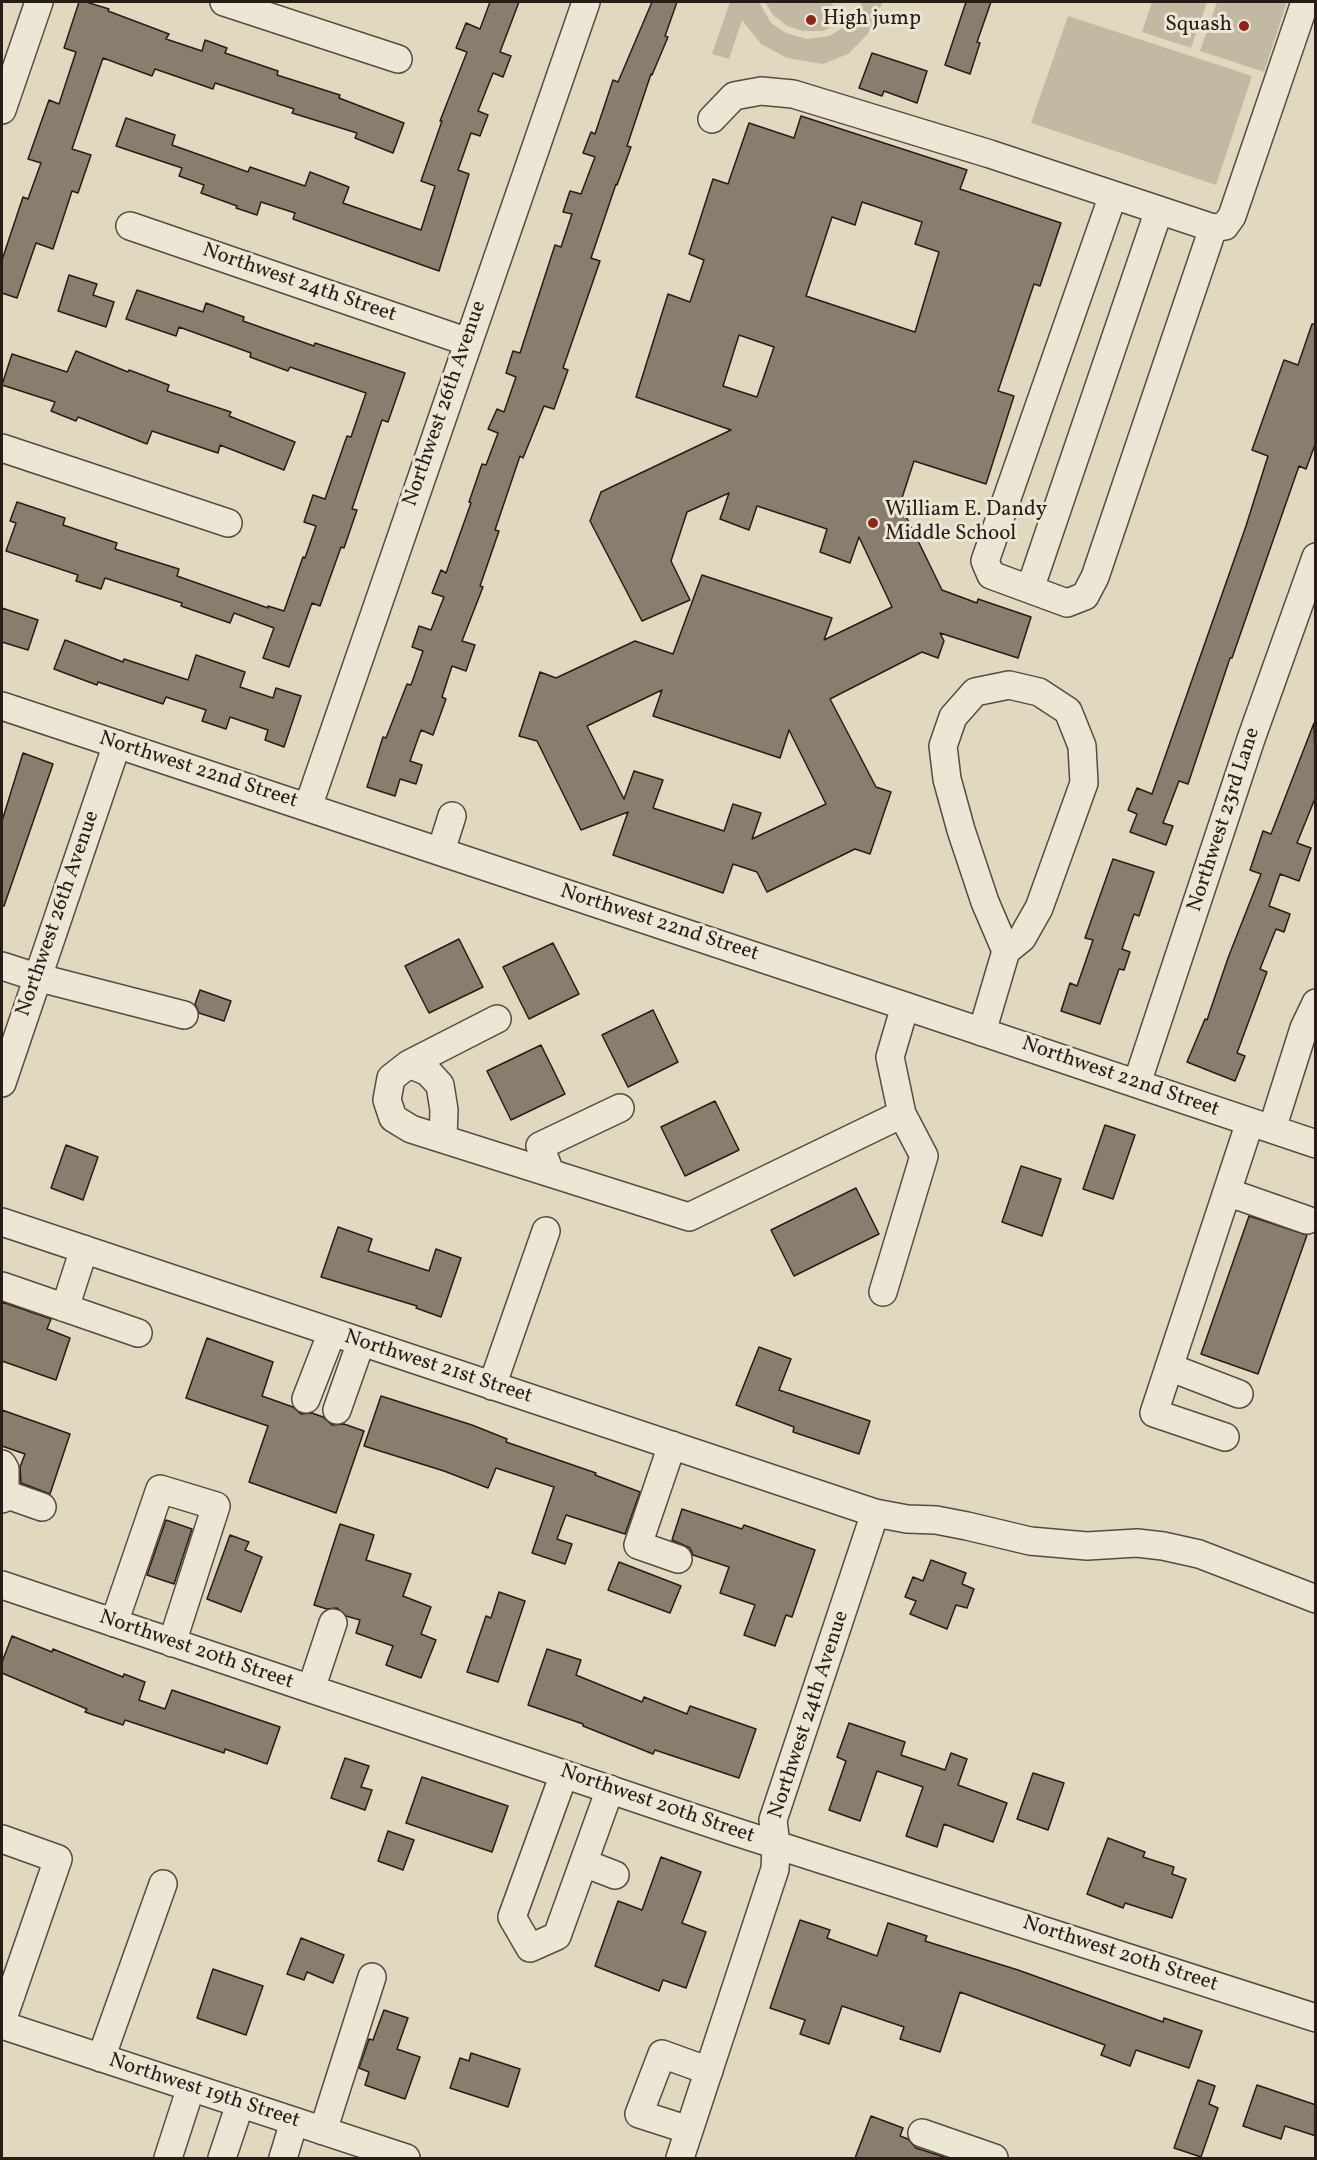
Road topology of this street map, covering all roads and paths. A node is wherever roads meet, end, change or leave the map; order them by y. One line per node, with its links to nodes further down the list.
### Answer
1 (39, 2): 6 (street)
2 (224, 2): 5 (street)
3 (586, 2): 12 (street, Northwest 26th Avenue)
4 (1305, 2): 11 (street)
5 (398, 59)
6 (2, 110)
7 (712, 119): 8 (street)
8 (1113, 195): 9 (street); 16 (street)
9 (1159, 210): 11 (street); 16 (street)
10 (130, 226): 12 (street, Northwest 24th Street)
11 (1214, 228): 16 (street)
12 (468, 342): 19 (street, Northwest 26th Avenue)
13 (2, 448): 14 (street)
14 (228, 523)
15 (1316, 557): 32 (street, Northwest 23rd Lane)
16 (1030, 589)
17 (2, 706): 18 (street, Northwest 22nd Street)
18 (117, 744): 19 (street, Northwest 22nd Street); 24 (street, Northwest 26th Avenue)
19 (308, 807): 21 (street, Northwest 22nd Street)
20 (452, 816): 21 (street)
21 (441, 851): 26 (street, Northwest 22nd Street)
22 (1006, 951): 22 (street); 29 (street)
23 (2, 966): 24 (street)
24 (36, 977): 27 (street); 31 (street, Northwest 26th Avenue)
25 (1316, 1003): 35 (street)
26 (905, 1006): 29 (street, Northwest 22nd Street); 34 (street)
27 (184, 1015)
28 (497, 1019): 30 (street)
29 (982, 1032): 32 (street, Northwest 22nd Street)
30 (409, 1065): 36 (street); 36 (street)
31 (2, 1083)
32 (1137, 1083): 35 (street, Northwest 22nd Street)
33 (620, 1108): 38 (street)
34 (902, 1114): 38 (street); 45 (street)
35 (1261, 1126): 37 (street, Northwest 22nd Street); 39 (street)
36 (443, 1139): 38 (street)
37 (1316, 1144)
38 (550, 1173)
39 (1227, 1192): 40 (street); 50 (street)
40 (1307, 1220)
41 (2, 1222): 43 (street, Northwest 21st Street)
42 (546, 1231): 51 (street)
43 (84, 1249): 46 (street); 47 (street, Northwest 21st Street)
44 (2, 1286): 46 (street)
45 (883, 1292)
46 (65, 1308): 48 (street)
47 (332, 1332): 49 (street, Northwest 21st Street); 53 (street)
48 (138, 1333)
49 (361, 1342): 51 (street, Northwest 21st Street); 54 (street)
50 (1169, 1367): 52 (street); 55 (street)
51 (492, 1386): 56 (street, Northwest 21st Street)
52 (1239, 1394)
53 (306, 1399)
54 (337, 1410)
55 (1225, 1437)
56 (672, 1445): 60 (street, Northwest 21st Street); 61 (street)
57 (2, 1464): 58 (street)
58 (3, 1496): 59 (street)
59 (42, 1507)
60 (875, 1513): 63 (street, Northwest 21st Street); 71 (street, Northwest 24th Avenue)
61 (678, 1559)
62 (2, 1585): 64 (street, Northwest 20th Street)
63 (1316, 1599)
64 (114, 1623): 66 (street, Northwest 20th Street); 66 (street)
65 (333, 1623): 67 (street)
66 (172, 1643): 67 (street, Northwest 20th Street)
67 (311, 1689): 68 (street, Northwest 20th Street)
68 (564, 1774): 69 (street, Northwest 20th Street); 72 (street)
69 (610, 1790): 71 (street, Northwest 20th Street); 72 (street)
70 (2, 1839): 77 (street)
71 (776, 1845): 76 (street, Northwest 20th Street); 80 (street, Northwest 24th Avenue)
72 (584, 1863): 73 (street)
73 (615, 1875)
74 (163, 1884): 79 (street)
75 (372, 1977): 85 (street)
76 (1316, 2018)
77 (2, 2020)
78 (2, 2025): 79 (street, Northwest 19th Street)
79 (101, 2058): 81 (street, Northwest 19th Street)
80 (709, 2071): 84 (street, Northwest 24th Avenue); 84 (street)
81 (191, 2087): 82 (street, Northwest 19th Street); 88 (street)
82 (240, 2104): 83 (street, Northwest 19th Street); 89 (street)
83 (294, 2122): 85 (street, Northwest 19th Street); 90 (street)
84 (689, 2130): 92 (street, Northwest 24th Avenue)
85 (323, 2131): 87 (street, Northwest 19th Street)
86 (922, 2133): 93 (street)
87 (354, 2150): 91 (street, Northwest 19th Street)
88 (168, 2158)
89 (222, 2158)
90 (283, 2158)
91 (406, 2158)
92 (680, 2158)
93 (994, 2158)

